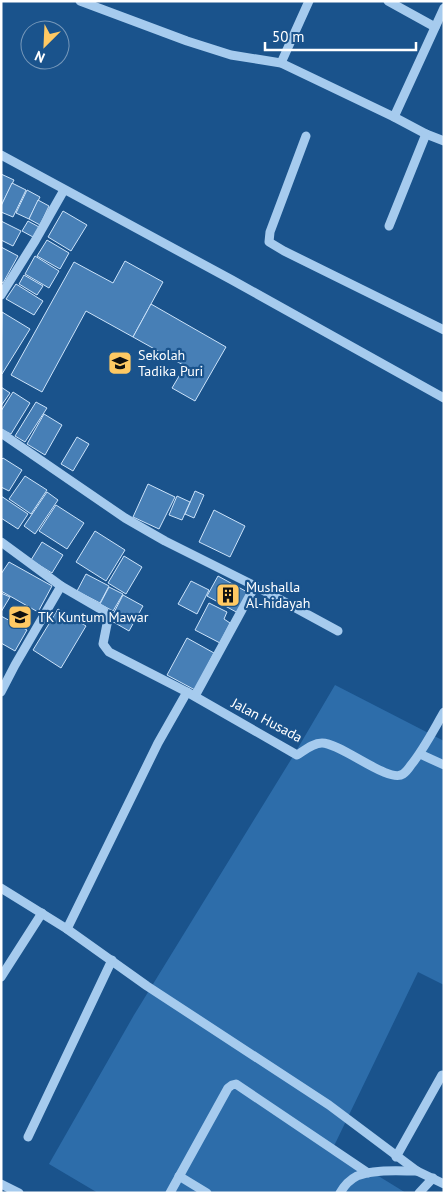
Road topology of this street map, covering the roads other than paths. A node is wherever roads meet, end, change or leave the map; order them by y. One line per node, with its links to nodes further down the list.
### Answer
1 (80, 1): 6 (street)
2 (309, 1): 6 (street)
3 (388, 1): 5 (street)
4 (444, 8): 5 (street)
5 (435, 27): 7 (street)
6 (281, 63): 7 (street)
7 (394, 117): 8 (street)
8 (426, 134): 10 (street); 13 (street)
9 (306, 136): 15 (street)
10 (444, 141)
11 (1, 155): 12 (street)
12 (64, 190): 14 (street); 16 (street)
13 (389, 226)
14 (1, 296)
15 (444, 330)
16 (444, 398)
17 (1, 433): 20 (street)
18 (1, 542): 19 (street, Jalan Husada)
19 (61, 586): 22 (street); 23 (street, Jalan Husada)
20 (255, 586): 21 (street); 24 (street)
21 (338, 631)
22 (1, 692)
23 (187, 692): 24 (street, Jalan Husada); 30 (street)
24 (196, 696): 26 (street, Jalan Husada)
25 (444, 712): 26 (street, Jalan Husada)
26 (420, 754): 27 (street)
27 (444, 765)
28 (1, 888): 29 (street)
29 (42, 913): 30 (street); 32 (street)
30 (67, 929): 31 (street)
31 (112, 960): 34 (street); 35 (street)
32 (1, 977)
33 (442, 1075): 35 (street)
34 (28, 1138)
35 (396, 1157): 36 (street)
36 (417, 1171): 37 (street); 39 (street)
37 (368, 1173): 38 (street); 45 (street)
38 (180, 1176): 43 (street); 44 (street)
39 (433, 1178): 41 (street); 46 (street)
40 (1, 1184): 42 (street)
41 (444, 1184)
42 (19, 1193)
43 (170, 1193)
44 (207, 1193)
45 (340, 1193)
46 (419, 1193)

